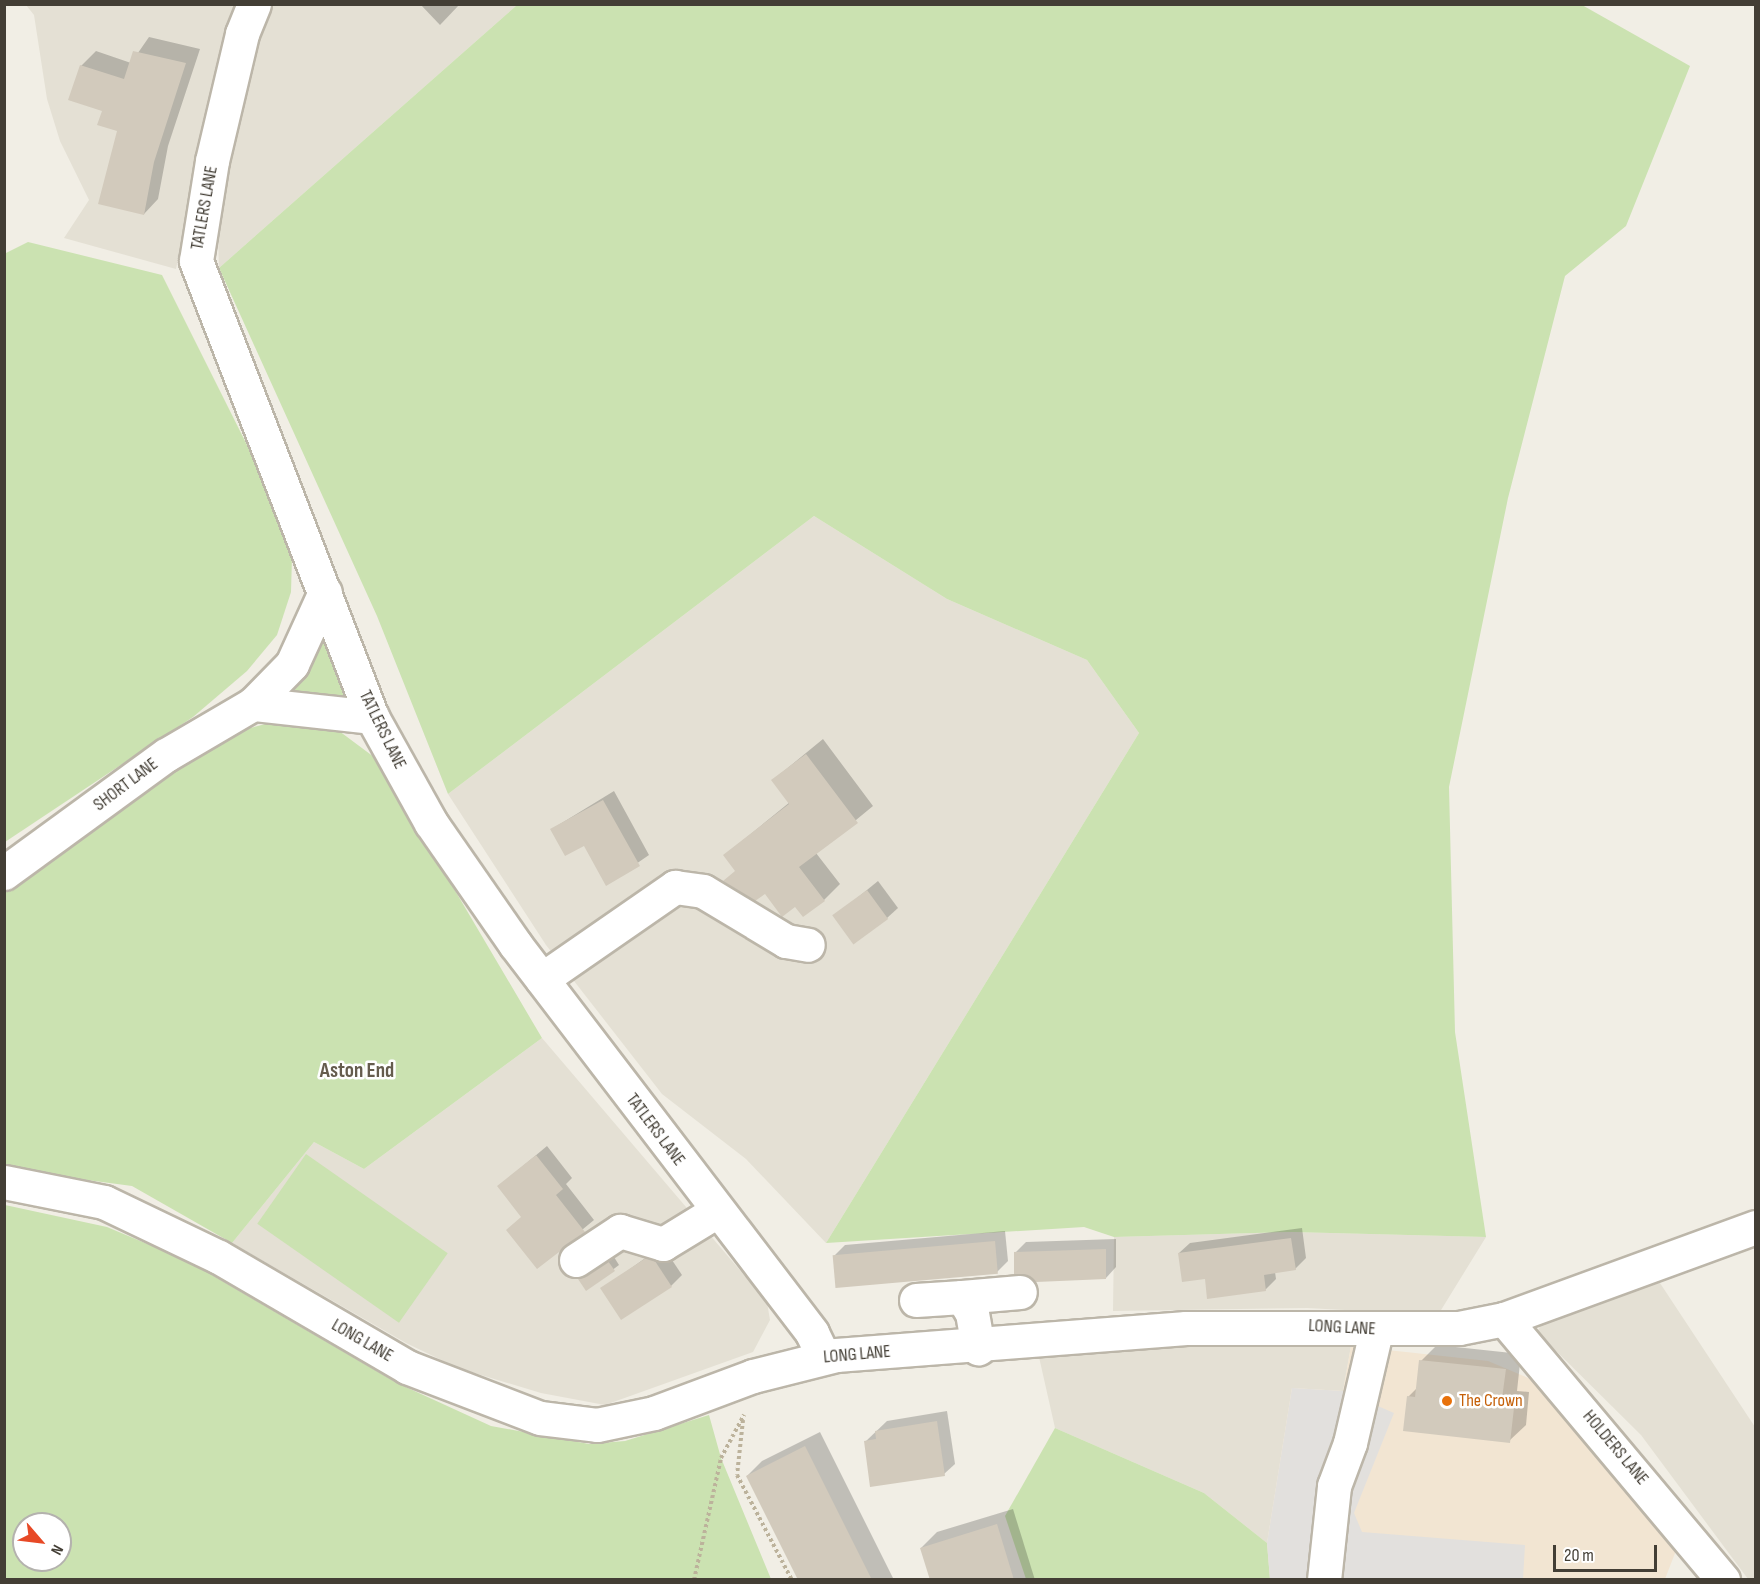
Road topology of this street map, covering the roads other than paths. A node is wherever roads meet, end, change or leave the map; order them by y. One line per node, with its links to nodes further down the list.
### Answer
1 (255, 4): 2 (street, TATLERS LANE)
2 (325, 592): 3 (street, SHORT LANE); 4 (street, TATLERS LANE)
3 (253, 704): 4 (street); 5 (street, SHORT LANE)
4 (372, 717): 7 (street, TATLERS LANE)
5 (4, 873)
6 (808, 945): 7 (street)
7 (542, 979): 9 (street, TATLERS LANE)
8 (4, 1182): 18 (street, LONG LANE)
9 (717, 1211): 11 (street); 18 (street, TATLERS LANE)
10 (1755, 1227): 15 (street, LONG LANE)
11 (576, 1260)
12 (1020, 1292): 13 (street)
13 (962, 1297): 14 (street); 17 (street)
14 (916, 1300)
15 (1504, 1319): 16 (street, LONG LANE); 20 (street, HOLDERS LANE)
16 (1376, 1331): 17 (street, LONG LANE); 19 (street)
17 (978, 1348): 18 (street, LONG LANE)
18 (823, 1356)
19 (1324, 1580)
20 (1723, 1580)

